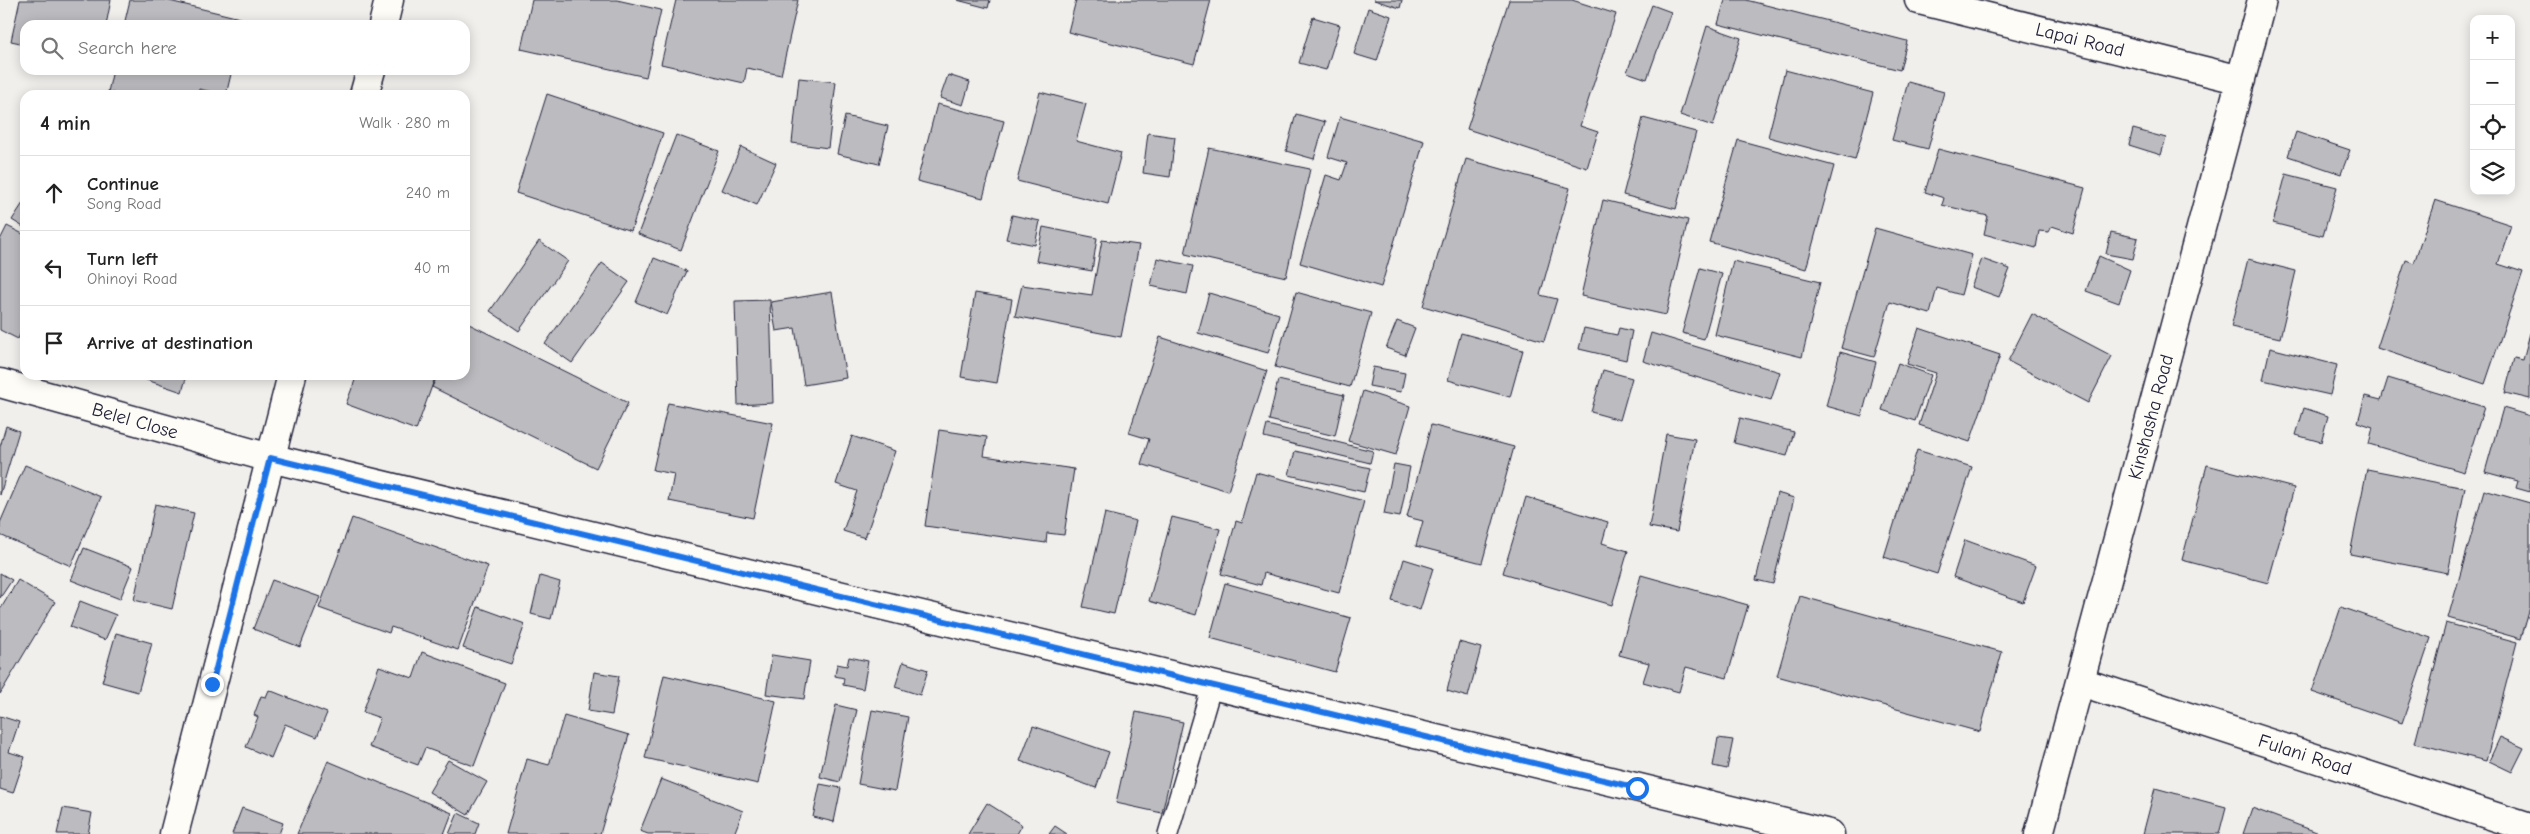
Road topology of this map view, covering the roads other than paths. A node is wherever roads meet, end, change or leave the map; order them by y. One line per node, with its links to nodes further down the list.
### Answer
1 (389, 0): 4 (street)
2 (1919, 0): 6 (street, Lapai Road)
3 (2262, 0): 6 (street, Kinshasha Road)
4 (384, 20)
5 (370, 75): 7 (street)
6 (2241, 80): 11 (street, Kinshasha Road)
7 (365, 90)
8 (291, 380): 10 (street)
9 (0, 383): 10 (street, Belel Close)
10 (270, 458): 12 (street, Belel Close); 14 (street)
11 (2081, 682): 13 (street, Fulani Road); 17 (street, Kinshasha Road)
12 (1212, 685): 15 (lane); 16 (street, Belel Close)
13 (2530, 828)
14 (174, 834)
15 (1168, 834)
16 (1830, 834)
17 (2039, 834)

